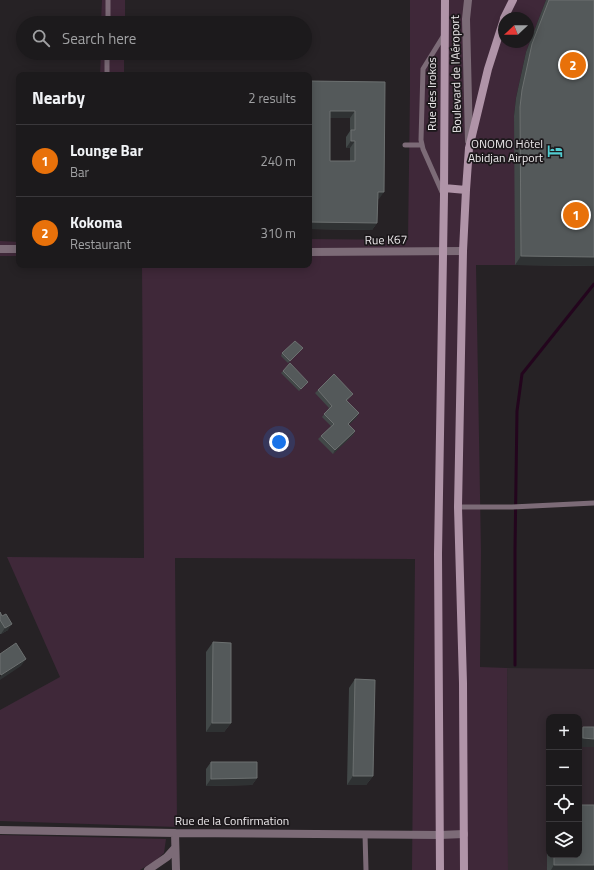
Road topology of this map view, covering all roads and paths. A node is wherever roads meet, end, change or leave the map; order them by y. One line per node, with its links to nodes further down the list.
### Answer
1 (108, 0): 6 (lane)
2 (445, 0): 7 (main road, Rue des Irokos)
3 (468, 0): 13 (street, Boulevard de l'Aéroport)
4 (512, 0): 5 (main road)
5 (507, 12)
6 (108, 16)
7 (445, 34): 12 (lane); 15 (main road, Rue des Irokos)
8 (498, 37): 13 (main road)
9 (107, 60): 10 (lane)
10 (107, 72)
11 (405, 145): 12 (lane)
12 (422, 145): 15 (lane)
13 (469, 148): 14 (main road)
14 (466, 190): 15 (main road); 19 (main road)
15 (444, 191): 18 (main road, Rue des Irokos)
16 (0, 249): 17 (street)
17 (16, 249)
18 (443, 251): 19 (street, Rue K67); 20 (street, Rue K67); 27 (main road, Rue des Irokos)
19 (464, 251): 22 (main road)
20 (312, 252)
21 (594, 502): 22 (lane)
22 (458, 507): 26 (main road)
23 (0, 830): 24 (street, Rue de la Confirmation)
24 (175, 833): 25 (street, Rue de la Confirmation); 28 (street)
25 (365, 834): 27 (street, Rue de la Confirmation); 31 (lane)
26 (464, 834): 27 (street, Rue de la Confirmation); 33 (main road)
27 (440, 835): 32 (main road, Rue des Irokos)
28 (175, 848): 29 (street); 30 (street)
29 (148, 870)
30 (176, 870)
31 (366, 870)
32 (440, 870)
33 (464, 870)

